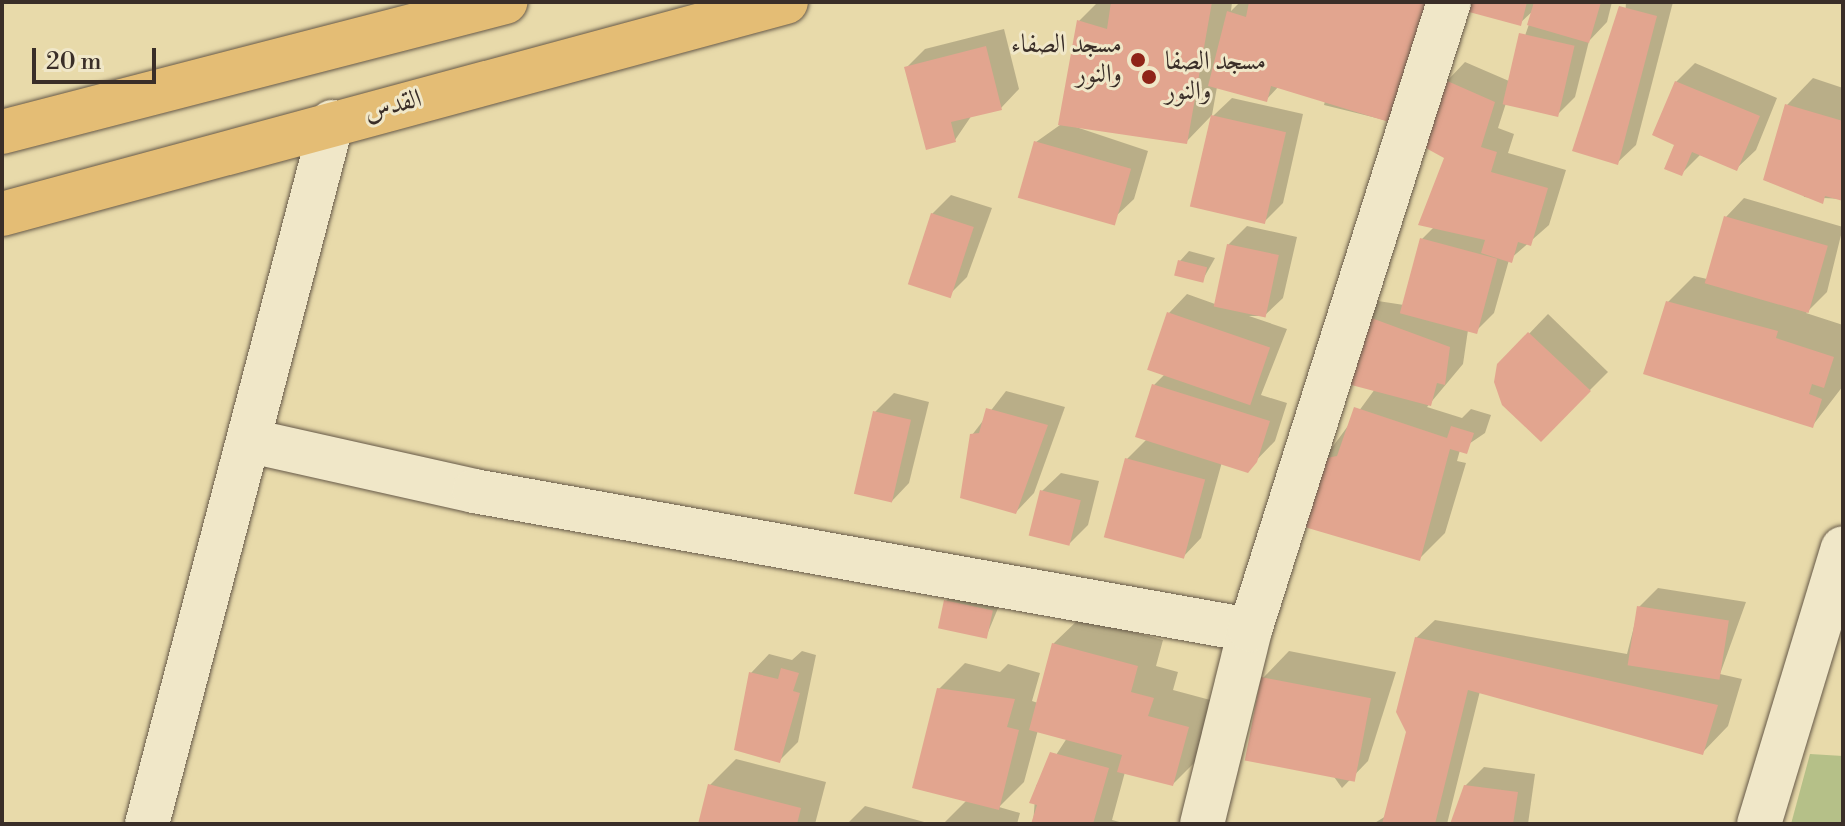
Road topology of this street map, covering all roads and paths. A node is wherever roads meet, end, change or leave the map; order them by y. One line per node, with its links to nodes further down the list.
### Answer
1 (505, 2): 5 (main road)
2 (786, 2): 4 (main road, القدس)
3 (1449, 2): 9 (street)
4 (332, 122): 6 (main road, القدس); 7 (street)
5 (2, 132)
6 (2, 214)
7 (251, 441): 9 (street); 10 (street)
8 (1843, 548): 12 (street)
9 (1250, 630): 11 (street)
10 (147, 824)
11 (1202, 824)
12 (1759, 824)

